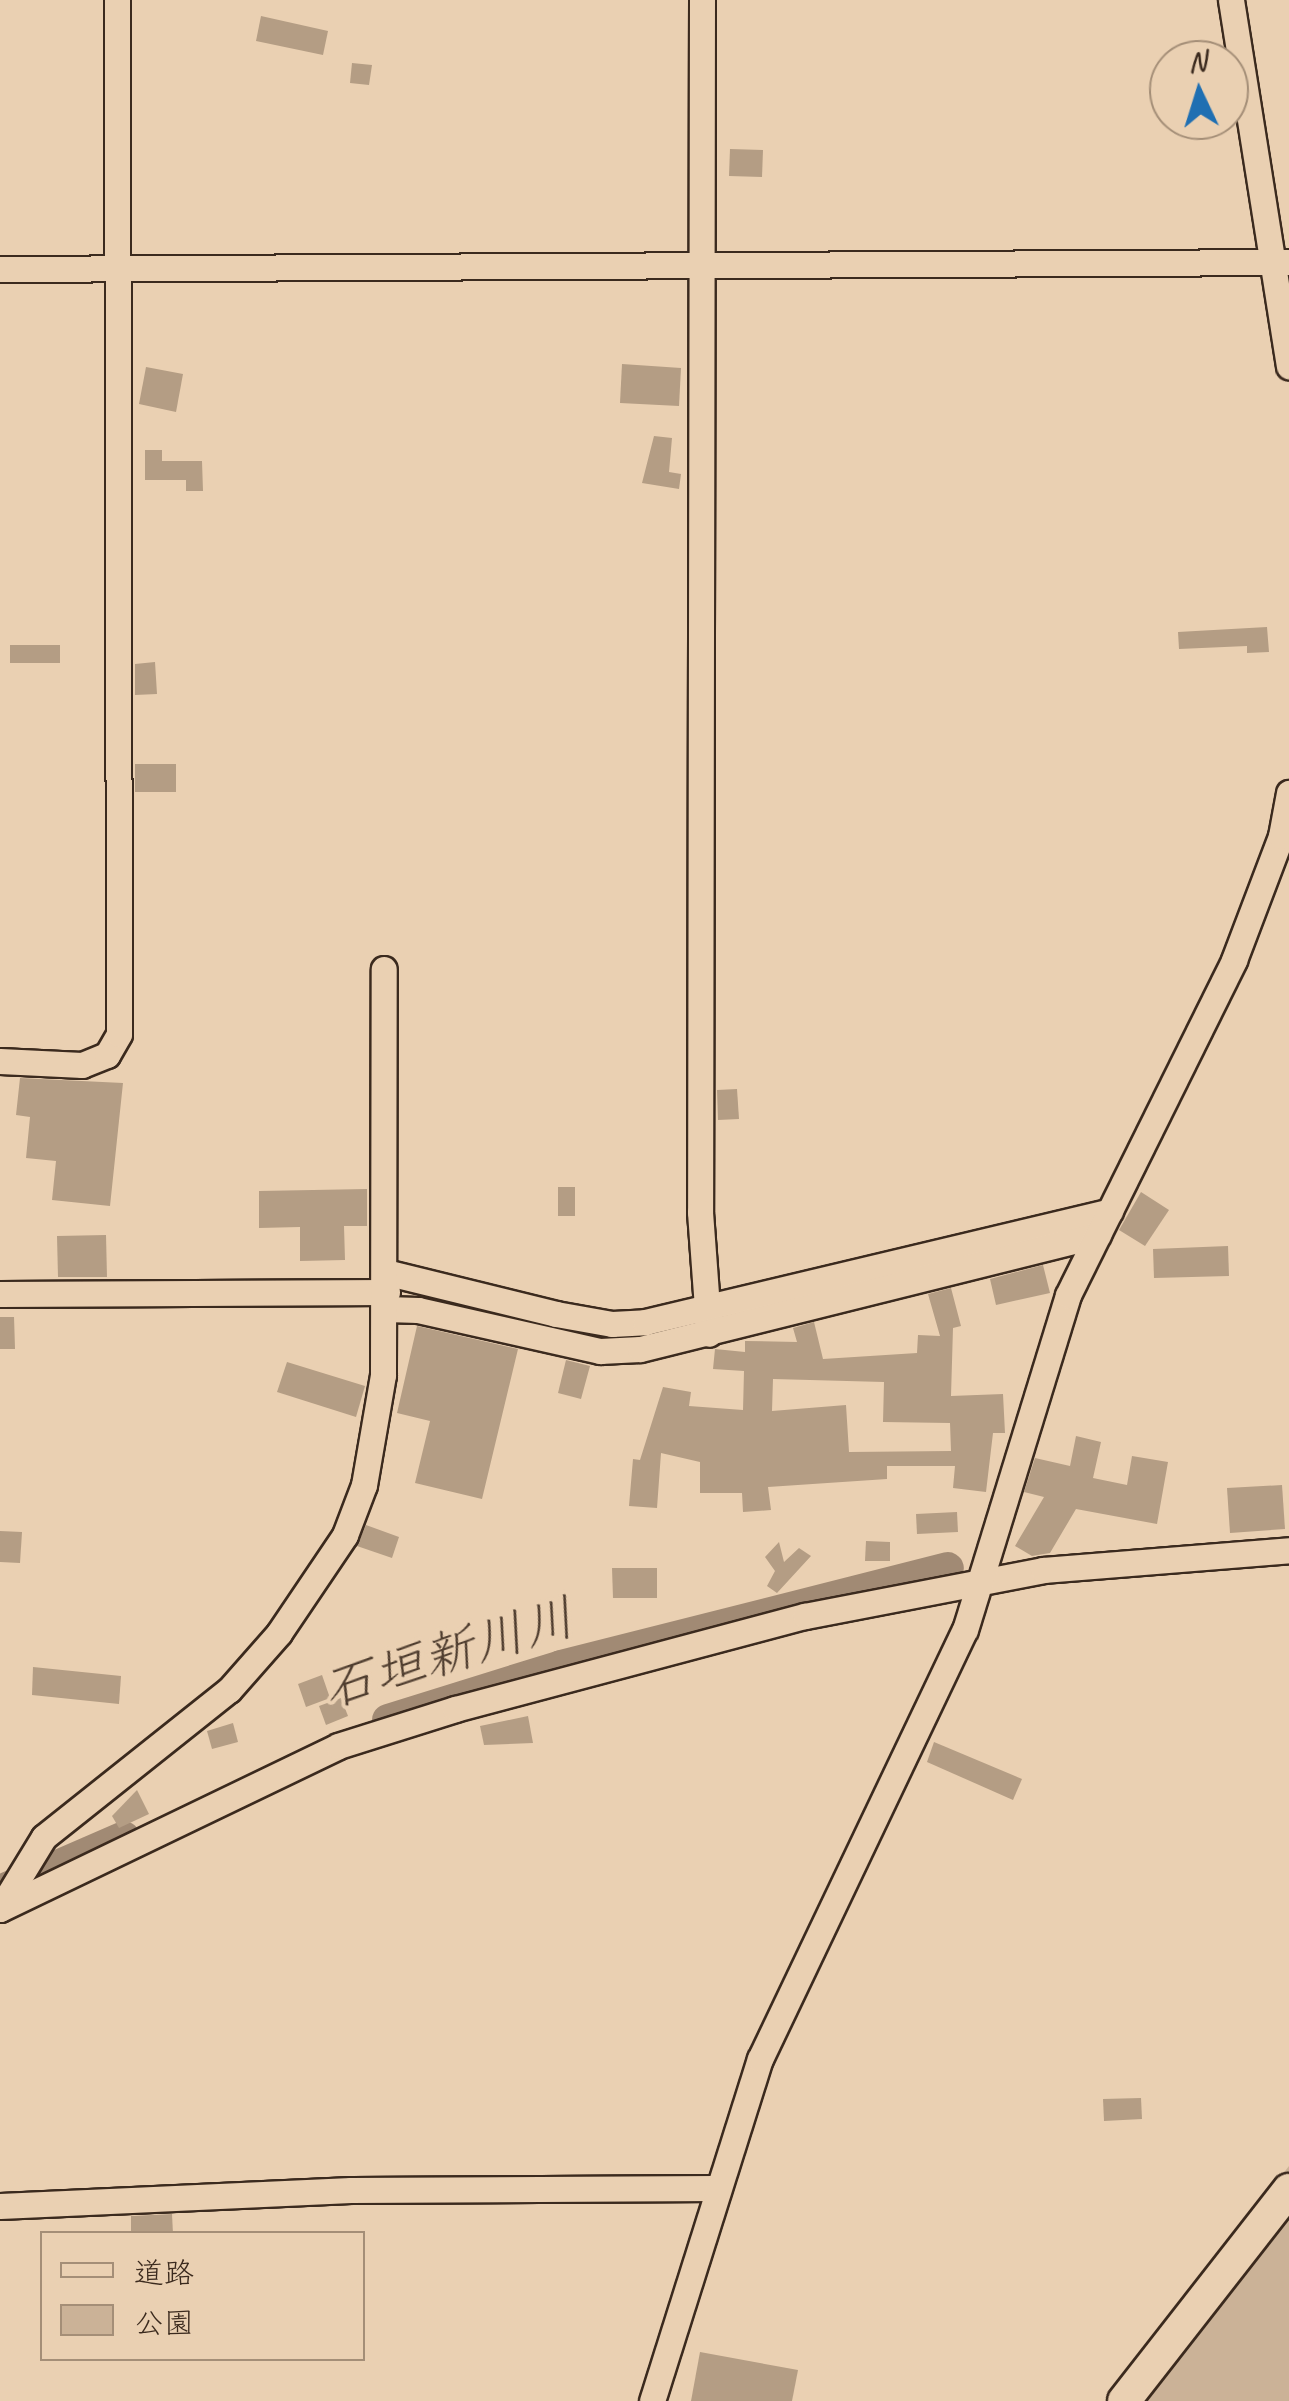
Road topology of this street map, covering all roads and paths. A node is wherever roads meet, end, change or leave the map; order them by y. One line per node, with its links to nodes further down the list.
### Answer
1 (118, 0): 6 (street)
2 (702, 0): 5 (street)
3 (1230, 0): 4 (street)
4 (1281, 262): 5 (street); 8 (street)
5 (703, 266): 6 (street); 16 (street)
6 (118, 268): 7 (street); 11 (street)
7 (0, 270)
8 (1289, 366)
9 (1289, 793): 12 (street)
10 (384, 969): 14 (street)
11 (0, 1060)
12 (1110, 1211): 13 (street); 16 (street)
13 (1098, 1235): 17 (street); 19 (street)
14 (386, 1291): 15 (street); 16 (street); 17 (street); 20 (street)
15 (0, 1294)
16 (705, 1308): 17 (street)
17 (709, 1334)
18 (1289, 1550): 19 (street)
19 (982, 1582): 20 (street); 21 (street)
20 (0, 1909)
21 (715, 2188): 23 (street); 24 (street)
22 (1289, 2190): 25 (main road)
23 (0, 2206)
24 (652, 2401)
25 (1124, 2401)

